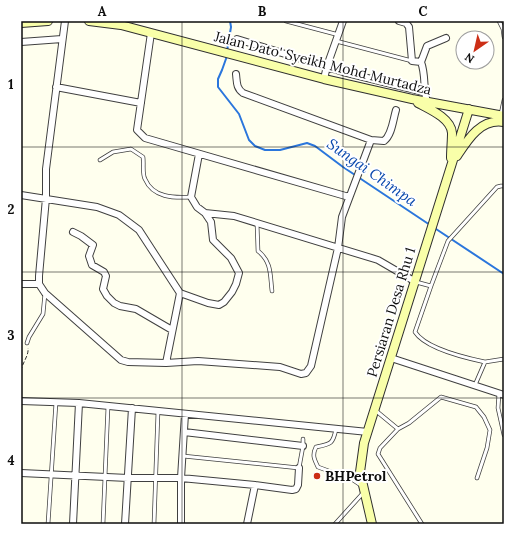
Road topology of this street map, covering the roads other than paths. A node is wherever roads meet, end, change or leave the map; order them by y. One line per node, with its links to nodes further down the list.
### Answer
1 (48, 21): 8 (main road)
2 (65, 21): 15 (street)
3 (89, 21): 10 (main road, Jalan Dato' Syeikh Mohd Murtadza)
4 (286, 21): 12 (lane)
5 (343, 21): 12 (street)
6 (399, 21): 18 (street)
7 (499, 21): 9 (lane)
8 (21, 23)
9 (504, 29): 11 (lane)
10 (152, 33): 22 (main road, Jalan Dato' Syeikh Mohd Murtadza); 28 (street)
11 (504, 33): 14 (lane)
12 (337, 38): 18 (lane); 20 (street)
13 (446, 38): 19 (street)
14 (504, 38)
15 (62, 39): 17 (street); 23 (street)
16 (237, 39): 20 (street)
17 (21, 42)
18 (412, 61): 19 (street)
19 (422, 62): 24 (street)
20 (327, 66): 22 (street); 24 (street)
21 (236, 74): 32 (street)
22 (324, 79): 25 (main road, Jalan Dato' Syeikh Mohd Murtadza)
23 (56, 87): 28 (street); 40 (street)
24 (424, 92): 27 (street)
25 (412, 99): 27 (main road, Jalan Dato' Syeikh Mohd Murtadza); 35 (main road)
26 (504, 100): 31 (lane)
27 (427, 102): 30 (main road, Jalan Dato' Syeikh Mohd Murtadza)
28 (141, 103): 33 (street)
29 (396, 110): 32 (street)
30 (469, 110): 31 (main road, Jalan Dato' Syeikh Mohd Murtadza); 35 (main road, Persiaran Desa Rhu 1)
31 (503, 118): 35 (main road)
32 (371, 140): 39 (street)
33 (199, 154): 38 (street); 39 (street)
34 (100, 160): 38 (lane)
35 (451, 167): 45 (main road, Persiaran Desa Rhu 1)
36 (504, 186): 48 (lane)
37 (21, 195): 40 (street)
38 (192, 197): 41 (street)
39 (349, 197): 44 (street)
40 (46, 198): 47 (street); 51 (street)
41 (205, 213): 42 (street); 51 (street)
42 (257, 223): 44 (street); 49 (lane)
43 (73, 232): 52 (street)
44 (338, 248): 45 (street); 57 (street)
45 (414, 281): 48 (lane); 54 (main road, Persiaran Desa Rhu 1)
46 (21, 284): 47 (street)
47 (39, 284): 50 (street)
48 (431, 286): 56 (lane)
49 (272, 291)
50 (45, 293): 53 (lane); 57 (street)
51 (180, 293): 52 (street)
52 (172, 330): 57 (street)
53 (27, 343)
54 (391, 358): 58 (street); 65 (main road, Persiaran Desa Rhu 1)
55 (504, 359): 56 (lane)
56 (485, 362): 58 (lane)
57 (166, 363)
58 (475, 385): 59 (street)
59 (501, 394): 72 (lane)
60 (21, 401): 61 (street)
61 (56, 402): 62 (street); 77 (lane)
62 (79, 403): 63 (street); 78 (street)
63 (108, 406): 64 (street); 79 (lane)
64 (132, 408): 66 (street); 80 (street)
65 (375, 409): 69 (lane); 71 (main road, Persiaran Desa Rhu 1)
66 (158, 411): 67 (street); 81 (lane)
67 (185, 414): 68 (street); 70 (street)
68 (336, 429): 71 (street); 85 (lane)
69 (398, 429): 83 (lane); 95 (lane)
70 (184, 432): 73 (street); 74 (street)
71 (368, 432): 85 (main road, Persiaran Desa Rhu 1)
72 (504, 435)
73 (303, 443): 75 (lane)
74 (183, 456): 75 (lane); 82 (street)
75 (299, 468): 84 (street)
76 (21, 473): 77 (street)
77 (50, 475): 78 (street); 86 (lane)
78 (76, 476): 79 (street); 87 (street)
79 (104, 477): 80 (street); 88 (lane)
80 (128, 478): 81 (street); 89 (street)
81 (156, 478): 82 (street); 90 (lane)
82 (182, 478): 84 (street); 91 (street)
83 (477, 478)
84 (255, 485): 92 (street)
85 (364, 489): 93 (lane); 94 (main road, Persiaran Desa Rhu 1)
86 (48, 524)
87 (73, 524)
88 (103, 524)
89 (125, 524)
90 (154, 524)
91 (181, 524)
92 (247, 524)
93 (336, 524)
94 (372, 524)
95 (422, 524)

